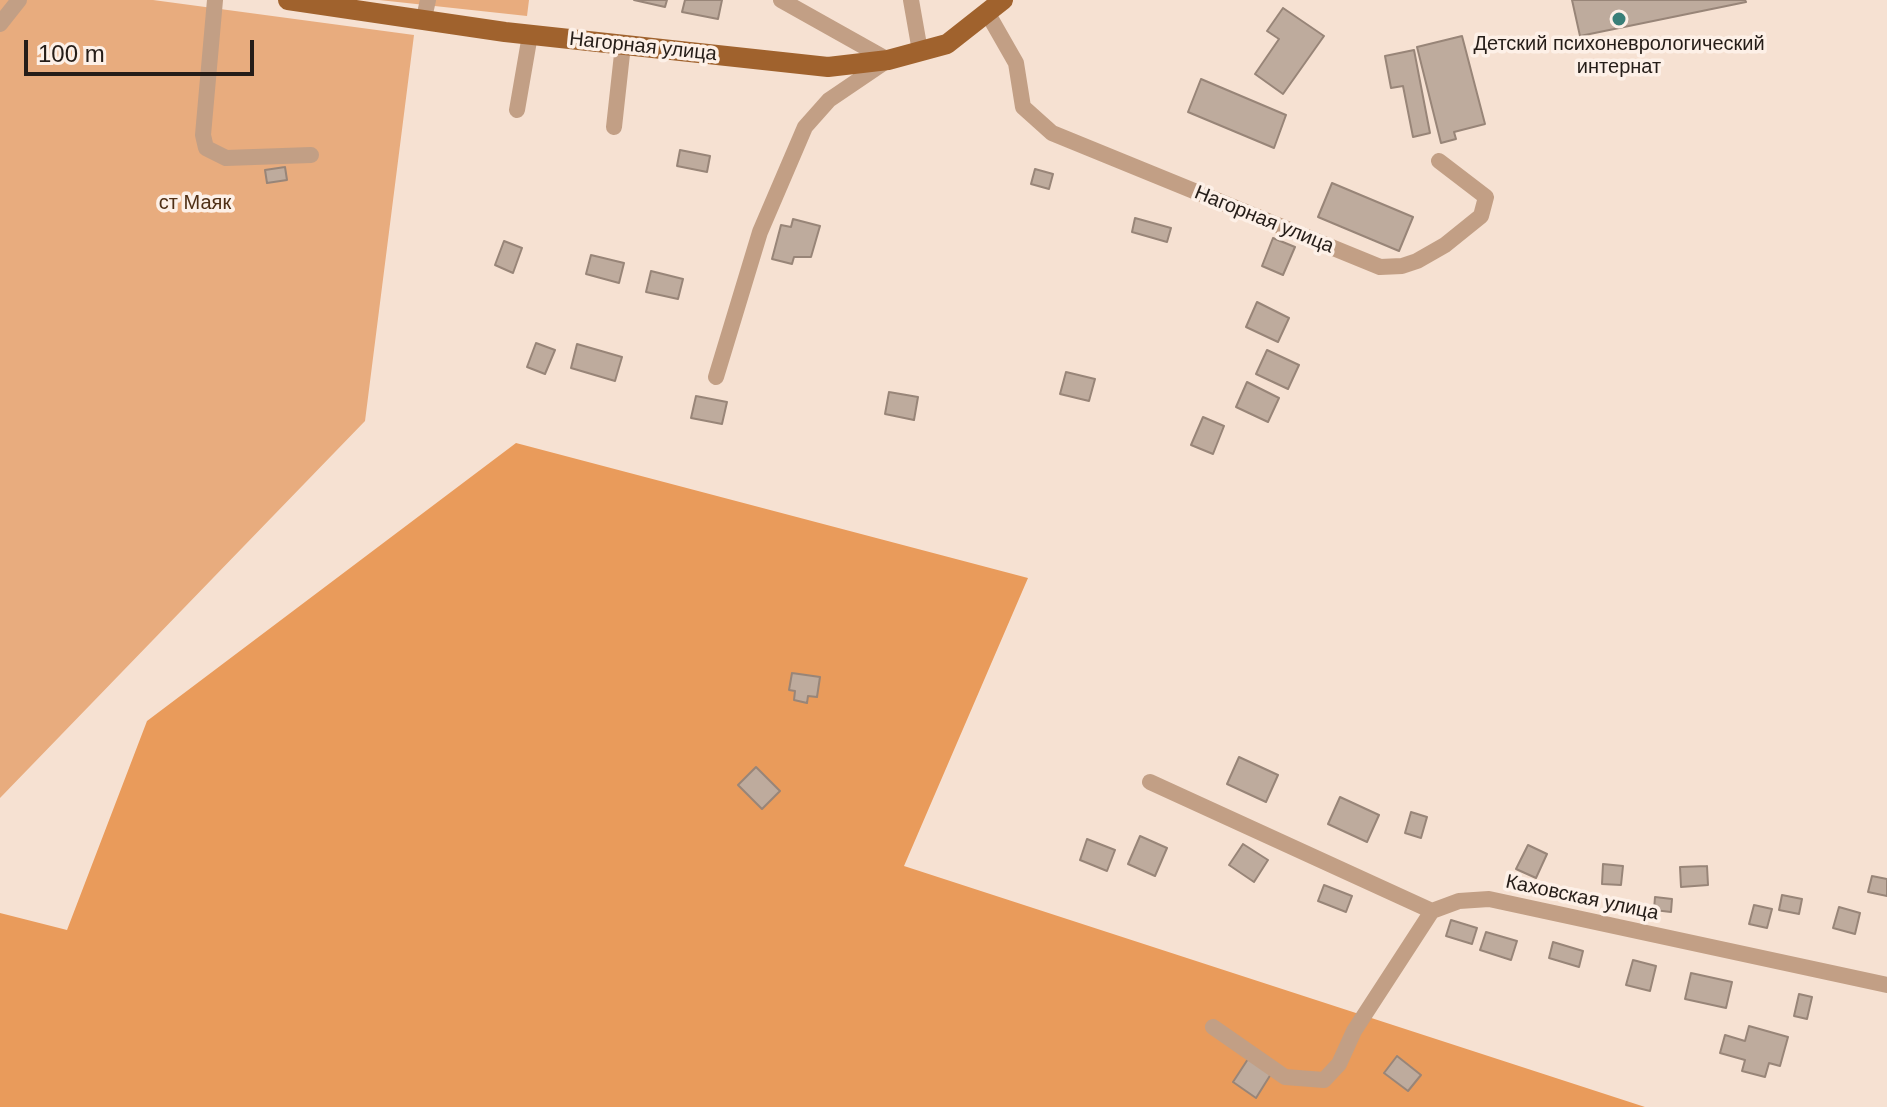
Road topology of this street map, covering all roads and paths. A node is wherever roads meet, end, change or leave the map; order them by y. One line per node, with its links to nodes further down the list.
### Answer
1 (19, 0): 8 (street)
2 (215, 0): 15 (street)
3 (288, 0): 7 (main road, Нагорная улица)
4 (781, 0): 12 (street)
5 (911, 0): 11 (street)
6 (996, 7): 11 (main road, Нагорная улица); 16 (street, Нагорная улица)
7 (426, 9): 9 (main road, Нагорная улица)
8 (0, 24)
9 (530, 35): 10 (main road, Нагорная улица); 13 (street)
10 (623, 45): 12 (main road, Нагорная улица); 14 (street)
11 (920, 51): 12 (main road, Нагорная улица)
12 (888, 60): 17 (street)
13 (517, 110)
14 (614, 127)
15 (311, 155)
16 (1439, 161)
17 (716, 377)
18 (1150, 782): 19 (street)
19 (1432, 911): 20 (street, Каховская улица); 21 (street)
20 (1887, 985)
21 (1213, 1027)

